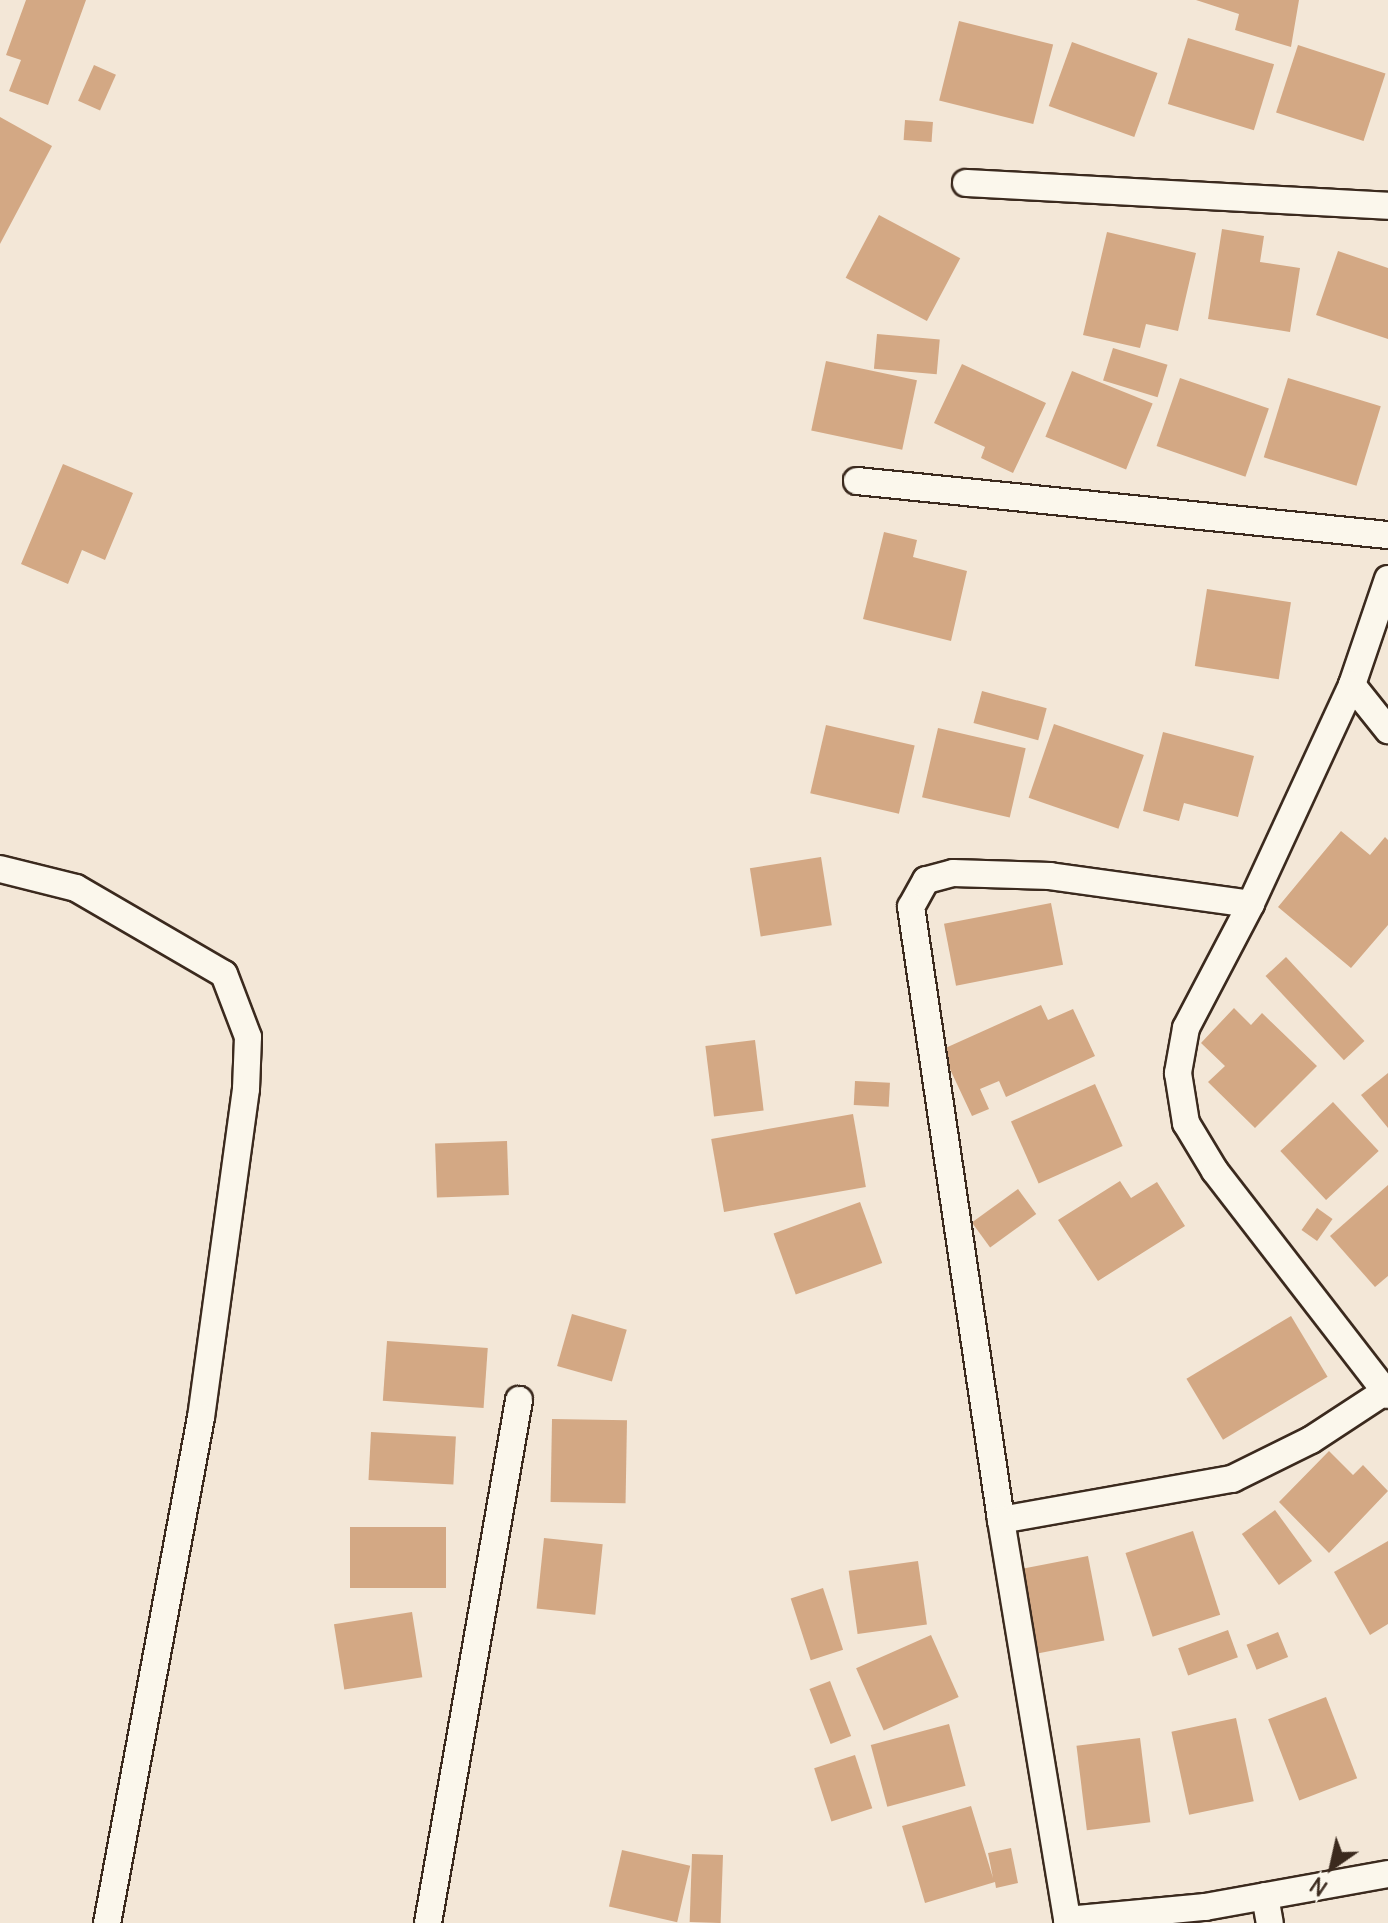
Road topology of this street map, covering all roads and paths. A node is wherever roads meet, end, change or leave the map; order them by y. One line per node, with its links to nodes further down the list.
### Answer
1 (966, 183): 2 (street)
2 (1388, 206)
3 (857, 481): 4 (street)
4 (1388, 535)
5 (1388, 579): 6 (street)
6 (1352, 685): 7 (street); 9 (street)
7 (1388, 730)
8 (0, 869): 17 (street)
9 (1251, 904): 10 (street); 12 (street)
10 (1387, 1393): 12 (street)
11 (519, 1400): 18 (street)
12 (1001, 1520): 16 (street)
13 (1388, 1874): 14 (street)
14 (1265, 1896): 15 (street); 19 (street)
15 (1206, 1915): 16 (street)
16 (1060, 1921)
17 (107, 1923)
18 (428, 1923)
19 (1270, 1923)

